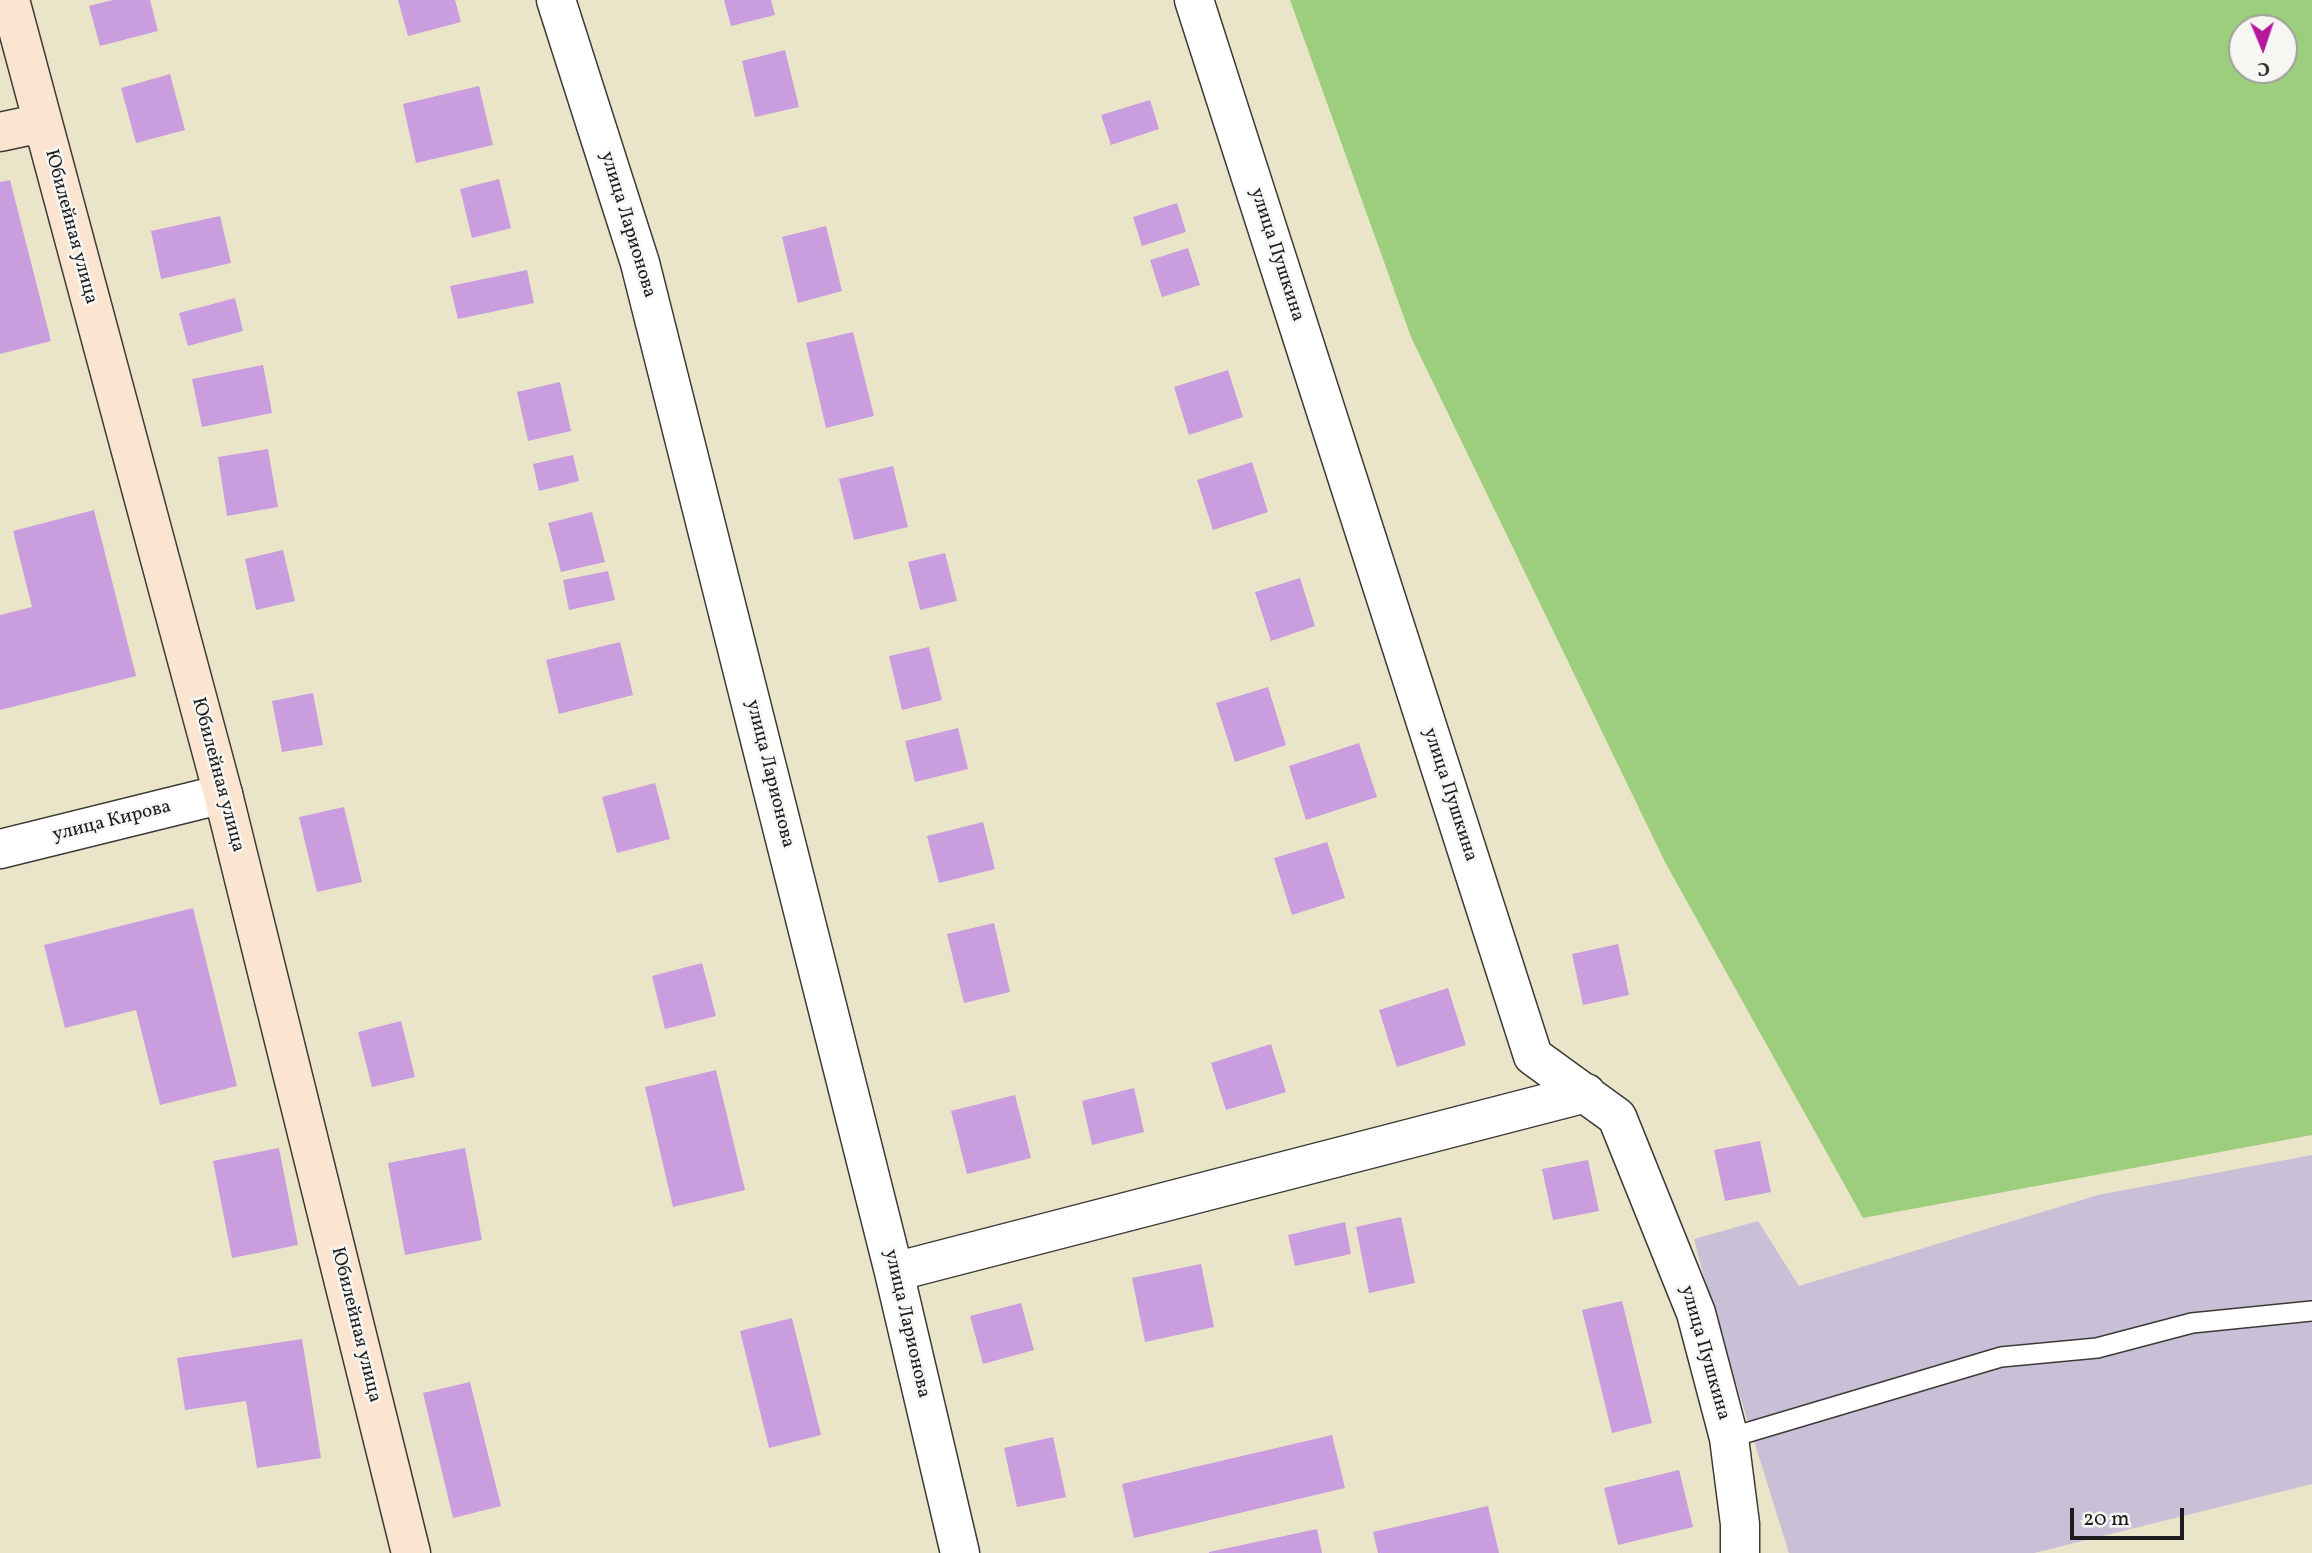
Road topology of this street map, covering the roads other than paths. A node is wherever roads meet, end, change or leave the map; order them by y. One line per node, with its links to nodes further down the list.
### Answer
1 (10, 0): 4 (street, Юбилейная улица)
2 (556, 0): 9 (street, улица Ларионова)
3 (1194, 0): 8 (street, улица Пушкина)
4 (42, 122): 5 (street); 6 (street, Юбилейная улица)
5 (0, 132)
6 (223, 794): 7 (street, улица Кирова); 12 (street, Юбилейная улица)
7 (0, 849)
8 (1586, 1093): 9 (street); 11 (street, улица Пушкина)
9 (894, 1272): 13 (street, улица Ларионова)
10 (2312, 1311): 11 (lane)
11 (1729, 1438): 14 (street, улица Пушкина)
12 (411, 1553)
13 (960, 1553)
14 (1740, 1553)

